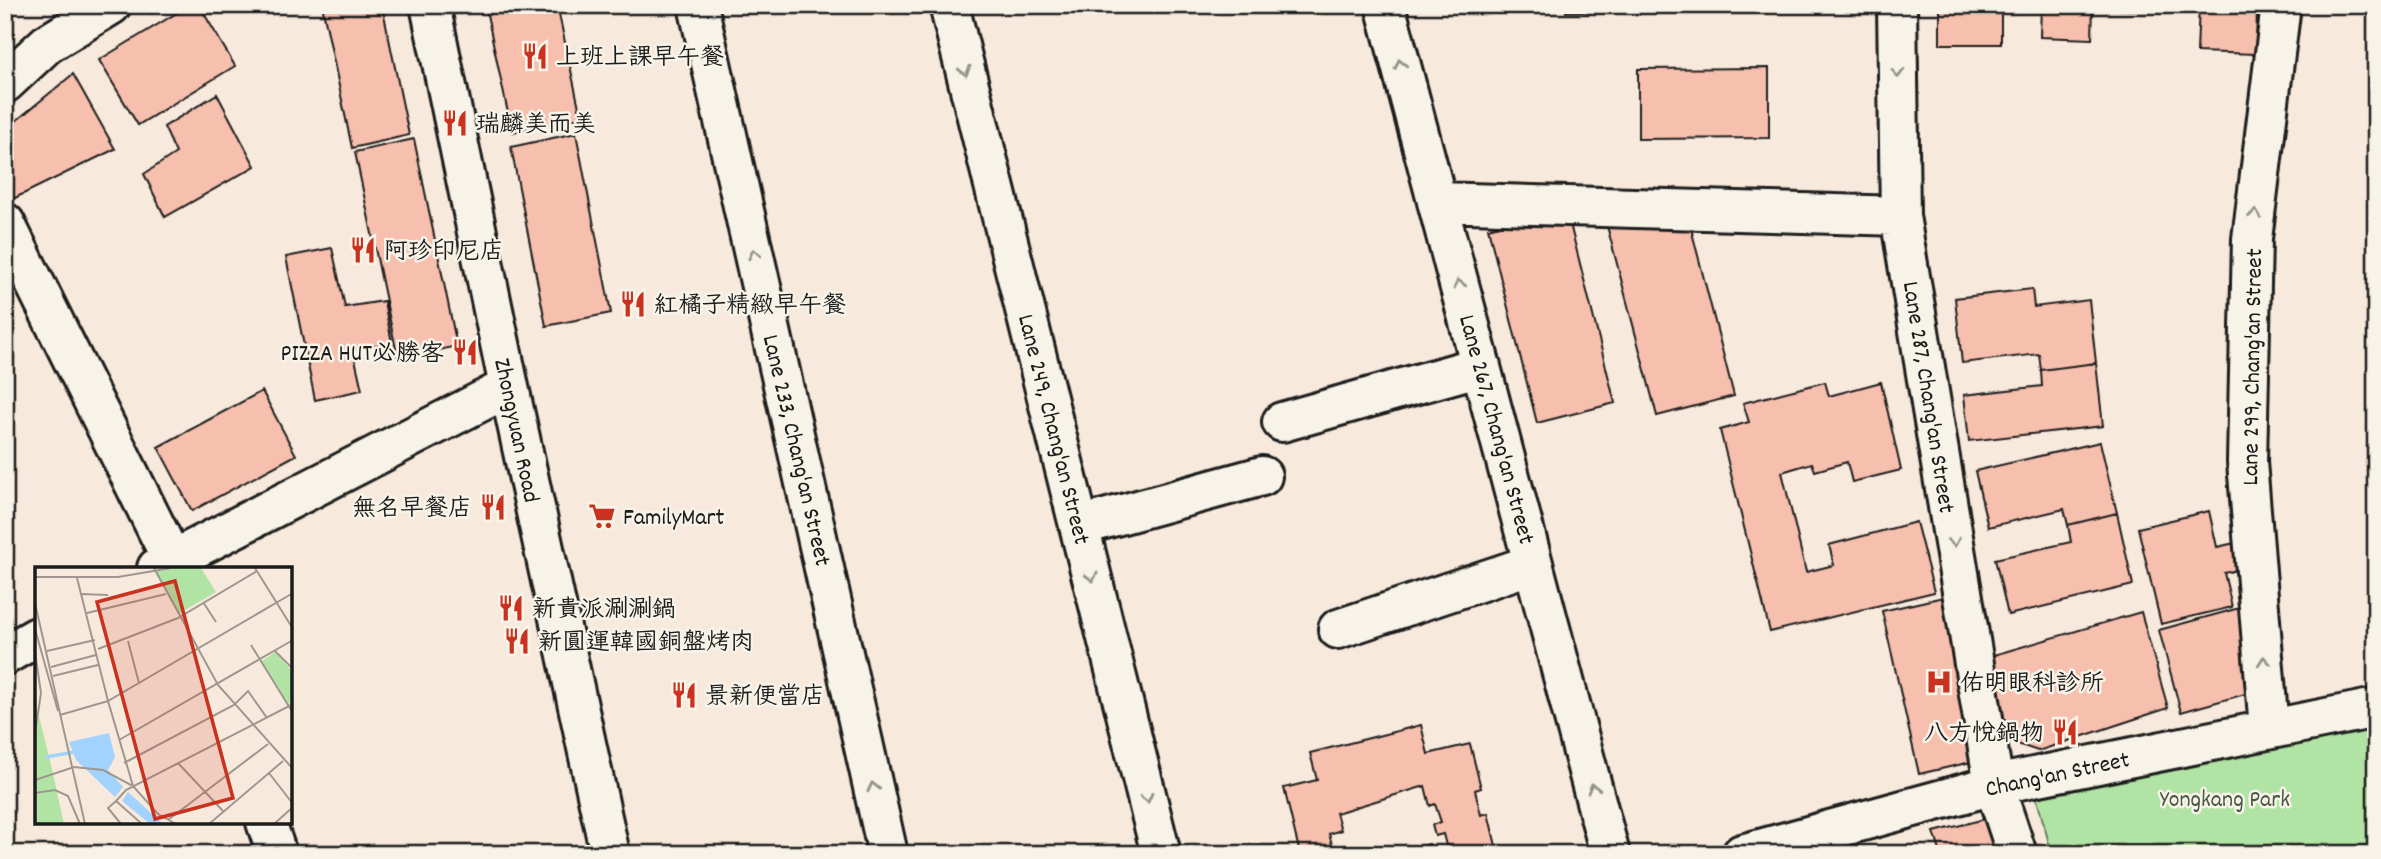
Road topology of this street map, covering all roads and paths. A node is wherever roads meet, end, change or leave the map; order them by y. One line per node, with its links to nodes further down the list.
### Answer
1 (111, 5): 8 (street)
2 (430, 5): 13 (street, Zhongyuan Road)
3 (698, 5): 28 (street, Lane 233, Chang'an Street, one-way to 3)
4 (949, 5): 16 (street, Lane 249, Chang'an Street, one-way to 16)
5 (1385, 5): 9 (street, Lane 267, Chang'an Street, one-way to 5)
6 (1897, 5): 10 (street, Lane 287, Chang'an Street, one-way to 10)
7 (2281, 5): 23 (street, Lane 299, Chang'an Street, one-way to 7)
8 (5, 83)
9 (1437, 202): 10 (street); 12 (street, Lane 267, Chang'an Street, one-way to 9)
10 (1900, 216): 24 (street, Lane 287, Chang'an Street, one-way to 24)
11 (5, 223): 18 (street)
12 (1481, 366): 14 (street); 17 (street, Lane 267, Chang'an Street)
13 (509, 387): 18 (street); 27 (street, Zhongyuan Road)
14 (1282, 422)
15 (1262, 476): 16 (street)
16 (1079, 526): 29 (street, Lane 249, Chang'an Street, one-way to 29)
17 (1533, 564): 19 (street); 30 (street, Lane 267, Chang'an Street, one-way to 17)
18 (168, 566)
19 (1338, 629)
20 (35, 638): 21 (street)
21 (5, 655)
22 (2376, 708): 23 (street, Chang'an Street)
23 (2269, 729): 24 (street, Chang'an Street)
24 (1994, 785): 31 (street, Chang'an Street); 32 (street, Lane 287, Chang'an Street)
25 (267, 824): 26 (street)
26 (277, 854)
27 (610, 854)
28 (888, 854)
29 (1161, 854)
30 (1610, 854)
31 (1742, 854)
32 (2017, 854)

